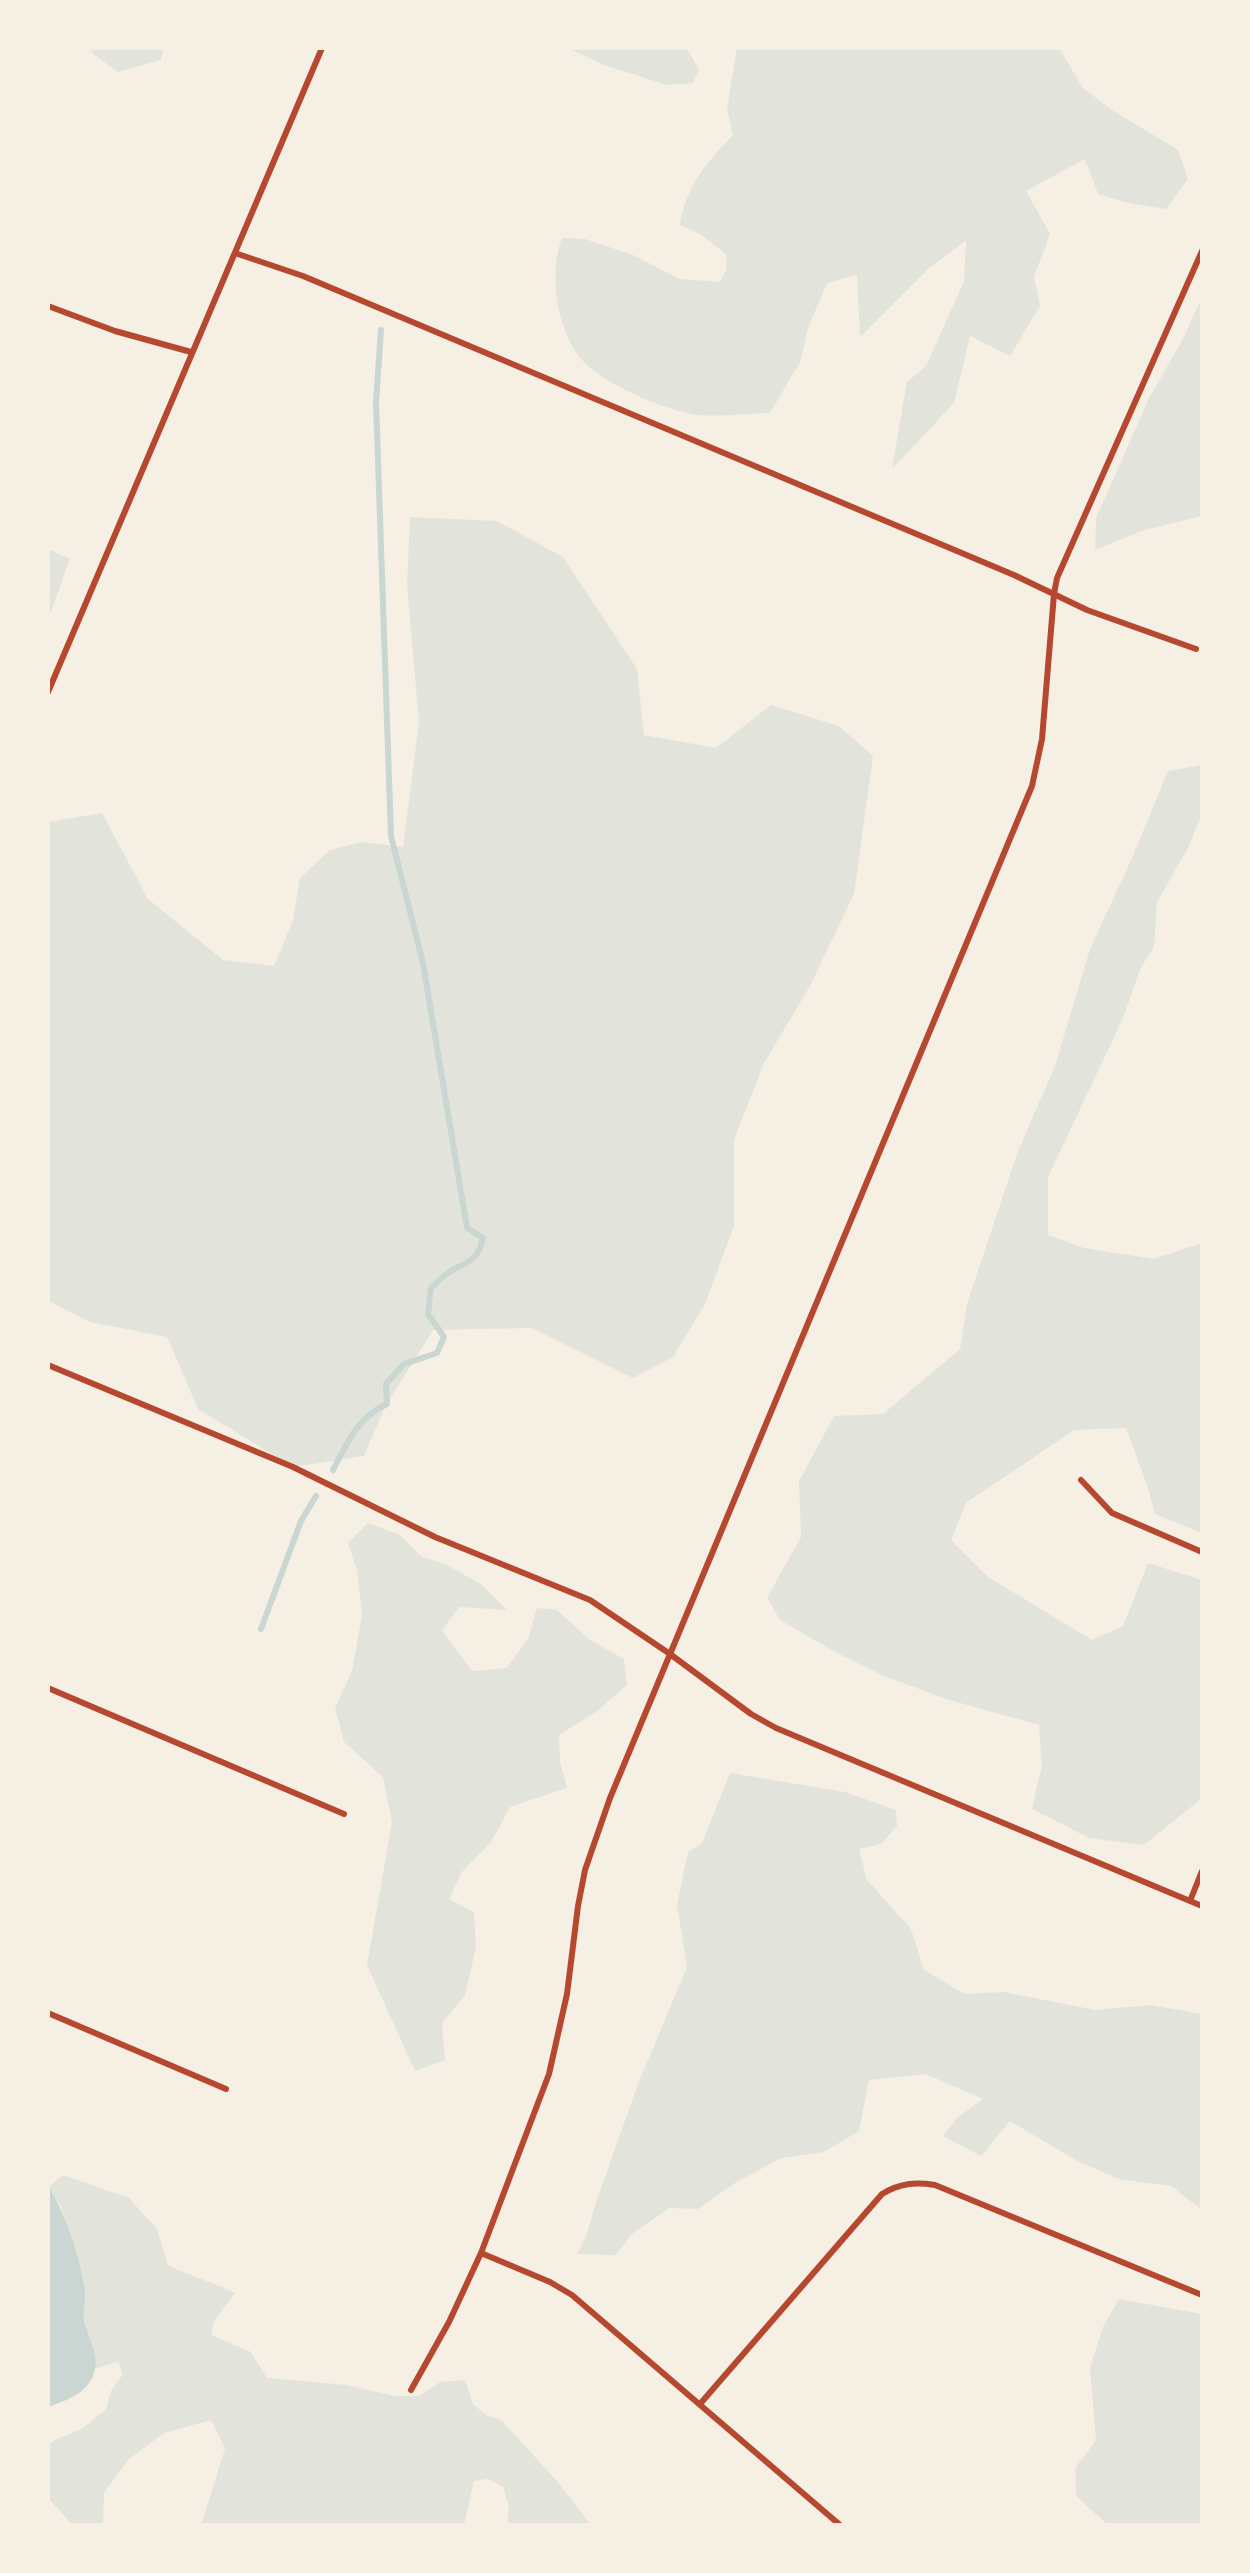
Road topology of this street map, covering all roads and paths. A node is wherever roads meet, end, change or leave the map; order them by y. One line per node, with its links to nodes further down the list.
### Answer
1 (322, 48): 3 (street)
2 (1202, 251): 6 (street)
3 (235, 253): 5 (street); 6 (street)
4 (48, 306): 5 (street)
5 (191, 352): 8 (street)
6 (1054, 594): 7 (street); 12 (street)
7 (1196, 649)
8 (48, 692)
9 (48, 1365): 12 (street)
10 (1081, 1480): 11 (street)
11 (1202, 1552)
12 (670, 1654): 16 (street); 20 (street)
13 (48, 1688): 14 (street)
14 (344, 1814)
15 (1202, 1871): 16 (street)
16 (1190, 1901): 17 (street)
17 (1202, 1906)
18 (48, 2013): 19 (street)
19 (226, 2089)
20 (481, 2253): 22 (street); 23 (street)
21 (1202, 2295): 23 (street)
22 (411, 2390)
23 (700, 2404): 24 (street)
24 (840, 2525)

